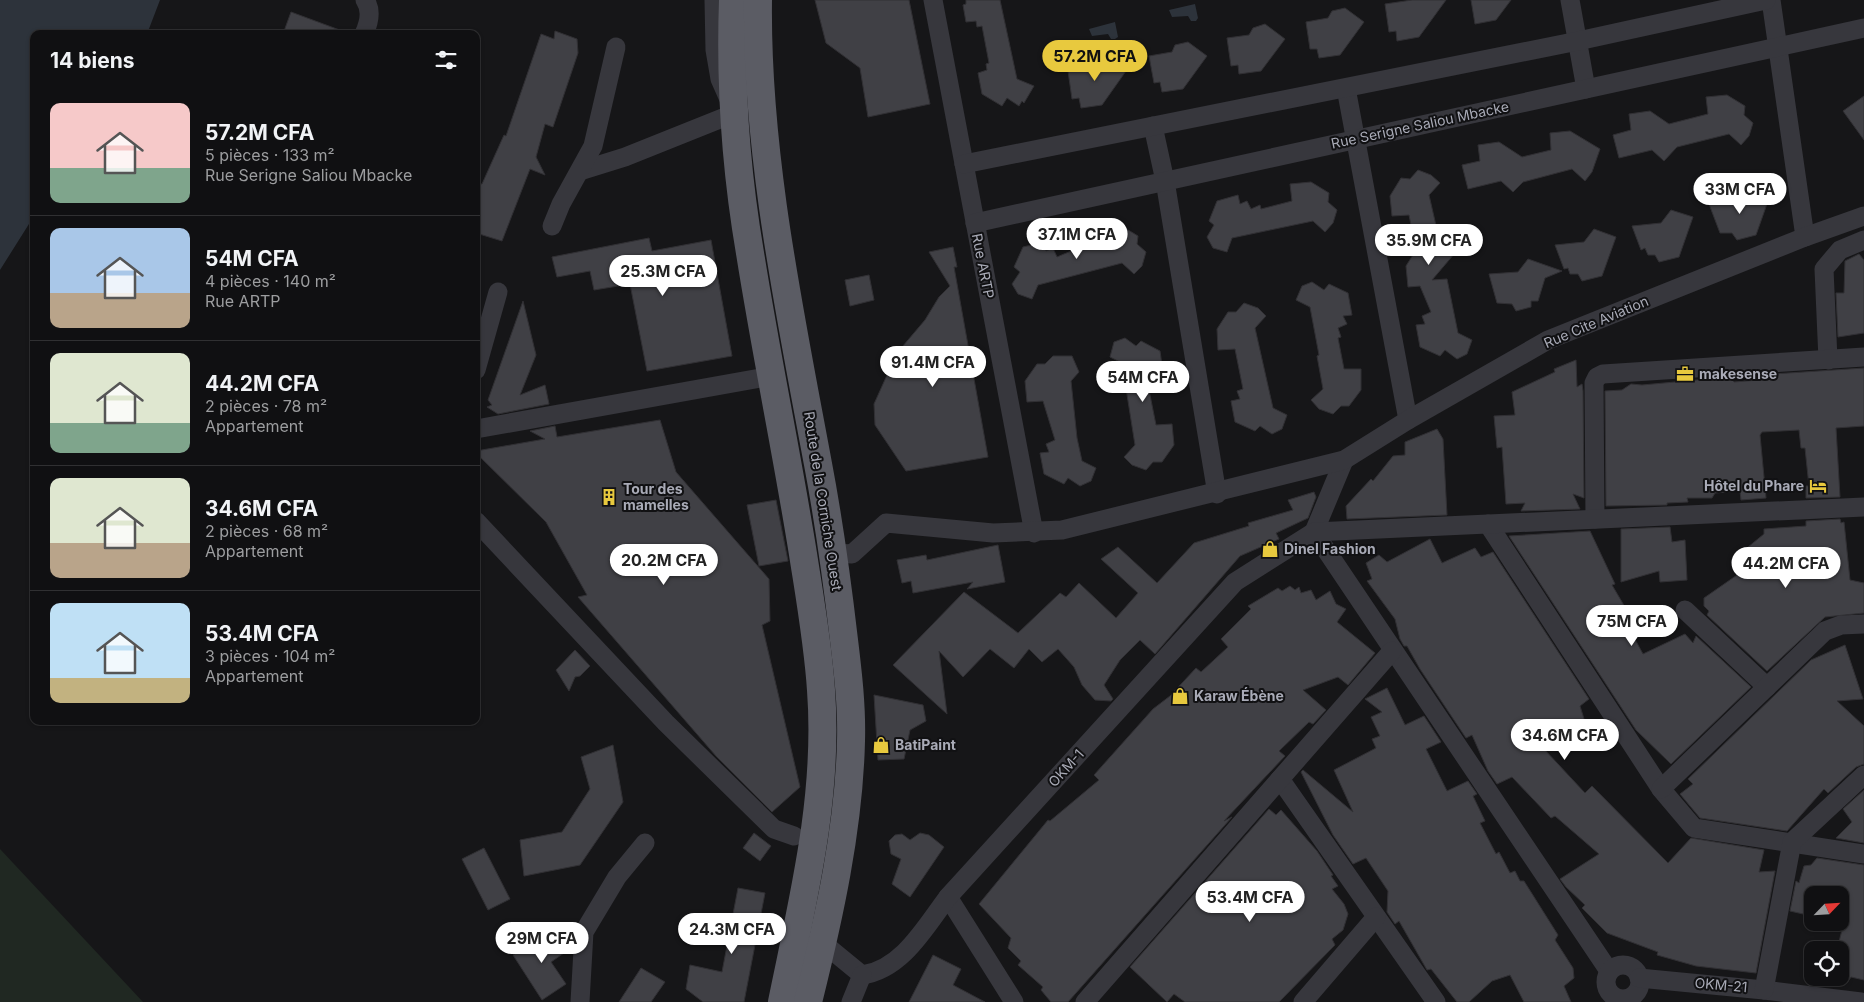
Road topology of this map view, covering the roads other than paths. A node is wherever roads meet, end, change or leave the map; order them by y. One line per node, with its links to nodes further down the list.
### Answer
1 (364, 0): 10 (street)
2 (714, 0): 16 (street)
3 (732, 0): 16 (highway, Route de la Corniche Ouest)
4 (758, 0): 42 (highway, Route de la Corniche Ouest)
5 (933, 0): 19 (street, Rue ARTP)
6 (1570, 0): 11 (street)
7 (1766, 0): 11 (street)
8 (1771, 0): 13 (street)
9 (1864, 28): 13 (street, Rue Serigne Saliou Mbacke)
10 (366, 30)
11 (1578, 41): 14 (street); 15 (street)
12 (616, 47): 20 (street)
13 (1778, 47): 15 (street, Rue Serigne Saliou Mbacke); 25 (street)
14 (1346, 88): 17 (street); 18 (street)
15 (1586, 89): 18 (street, Rue Serigne Saliou Mbacke)
16 (735, 113): 20 (street); 31 (highway, Route de la Corniche Ouest)
17 (1153, 126): 19 (street); 21 (street)
18 (1354, 140): 21 (street, Rue Serigne Saliou Mbacke); 32 (street)
19 (964, 164): 23 (street, Rue ARTP)
20 (580, 171): 24 (street)
21 (1165, 181): 23 (street, Rue Serigne Saliou Mbacke); 35 (street)
22 (1864, 216): 25 (street, Rue Cite Aviation)
23 (975, 223): 41 (street, Rue ARTP)
24 (552, 226)
25 (1806, 237): 32 (street, Rue Cite Aviation)
26 (1864, 240): 30 (street)
27 (498, 292): 28 (street)
28 (480, 356)
29 (1864, 358): 30 (street)
30 (1828, 360): 37 (street)
31 (772, 376): 33 (street); 50 (highway, Route de la Corniche Ouest)
32 (1408, 420): 34 (street, Rue Cite Aviation)
33 (480, 428)
34 (1344, 460): 35 (street, Rue Cite Aviation); 40 (street)
35 (1217, 494): 41 (street, Rue Cite Aviation)
36 (1864, 507): 37 (street)
37 (1595, 519): 38 (street)
38 (1488, 524): 40 (street); 49 (street)
39 (480, 525): 51 (street)
40 (1314, 532): 45 (street); 56 (street, OKM-1)
41 (1034, 533): 42 (street, Rue Cite Aviation)
42 (834, 553): 58 (highway, Route de la Corniche Ouest)
43 (1685, 610): 46 (street)
44 (1864, 624): 46 (street)
45 (1392, 650): 48 (street); 59 (street)
46 (1767, 687): 49 (street)
47 (1864, 774): 52 (street)
48 (1280, 779): 57 (street); 69 (street)
49 (1661, 789): 52 (street)
50 (817, 817): 51 (street); 55 (highway, Route de la Corniche Ouest)
51 (794, 836): 55 (street)
52 (1792, 842): 54 (street); 62 (street)
53 (644, 843): 64 (street)
54 (1864, 854)
55 (808, 872): 65 (highway, Route de la Corniche Ouest)
56 (948, 897): 60 (street, OKM-1); 68 (street)
57 (1376, 917): 70 (street); 71 (street)
58 (823, 944): 60 (street); 66 (highway, Route de la Corniche Ouest)
59 (1609, 971): 61 (street); 63 (street)
60 (862, 975): 67 (street)
61 (1639, 978): 62 (street, OKM-21); 63 (street)
62 (1764, 990): 72 (street, OKM-21)
63 (1617, 1000)
64 (580, 1002)
65 (782, 1002)
66 (808, 1002)
67 (851, 1002)
68 (1014, 1002)
69 (1085, 1002)
70 (1302, 1002)
71 (1436, 1002)
72 (1861, 1002)

